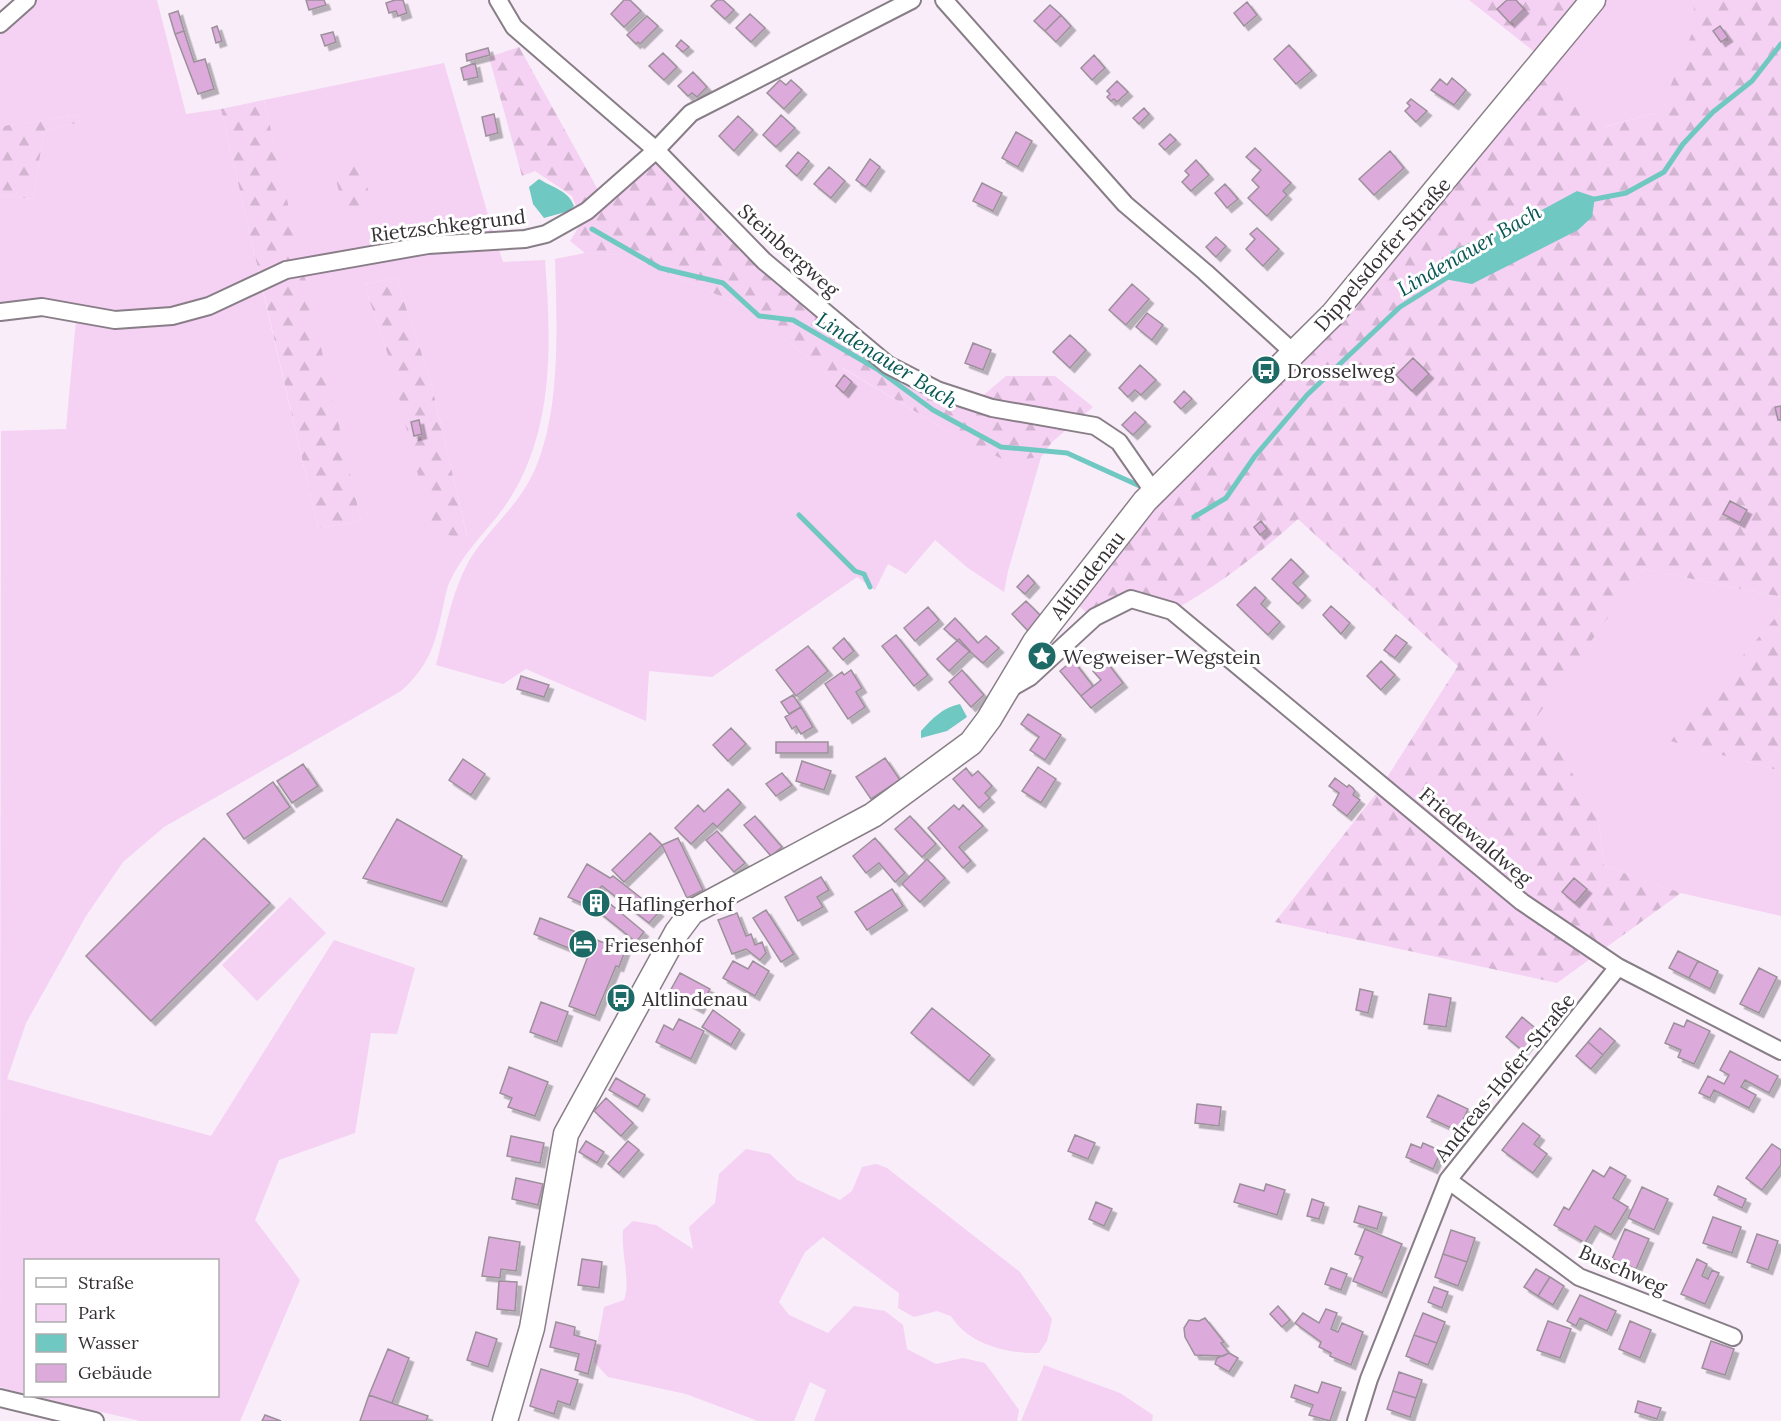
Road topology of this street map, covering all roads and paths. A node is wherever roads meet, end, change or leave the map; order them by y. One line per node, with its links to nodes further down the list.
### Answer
1 (27, 0): 6 (street)
2 (498, 0): 7 (street, Steinbergweg)
3 (912, 0): 7 (street, Rietzschkegrund)
4 (944, 0): 9 (street)
5 (1593, 0): 9 (street, Dippelsdorfer Straße)
6 (0, 24)
7 (656, 150): 8 (street, Rietzschkegrund); 10 (street, Steinbergweg)
8 (0, 312)
9 (1294, 353): 10 (street, Dippelsdorfer Straße)
10 (1153, 491): 12 (street, Altlindenau)
11 (1172, 611): 12 (street, Altlindenau); 13 (street, Friedewaldweg)
12 (1005, 691): 19 (street, Altlindenau)
13 (1618, 967): 14 (street, Friedewaldweg); 15 (street, Andreas-Hofer-Straße)
14 (1781, 1052)
15 (1448, 1180): 16 (street, Buschweg); 20 (street, Andreas-Hofer-Straße)
16 (1733, 1337)
17 (0, 1398): 18 (street)
18 (95, 1421)
19 (505, 1421)
20 (1356, 1421)

